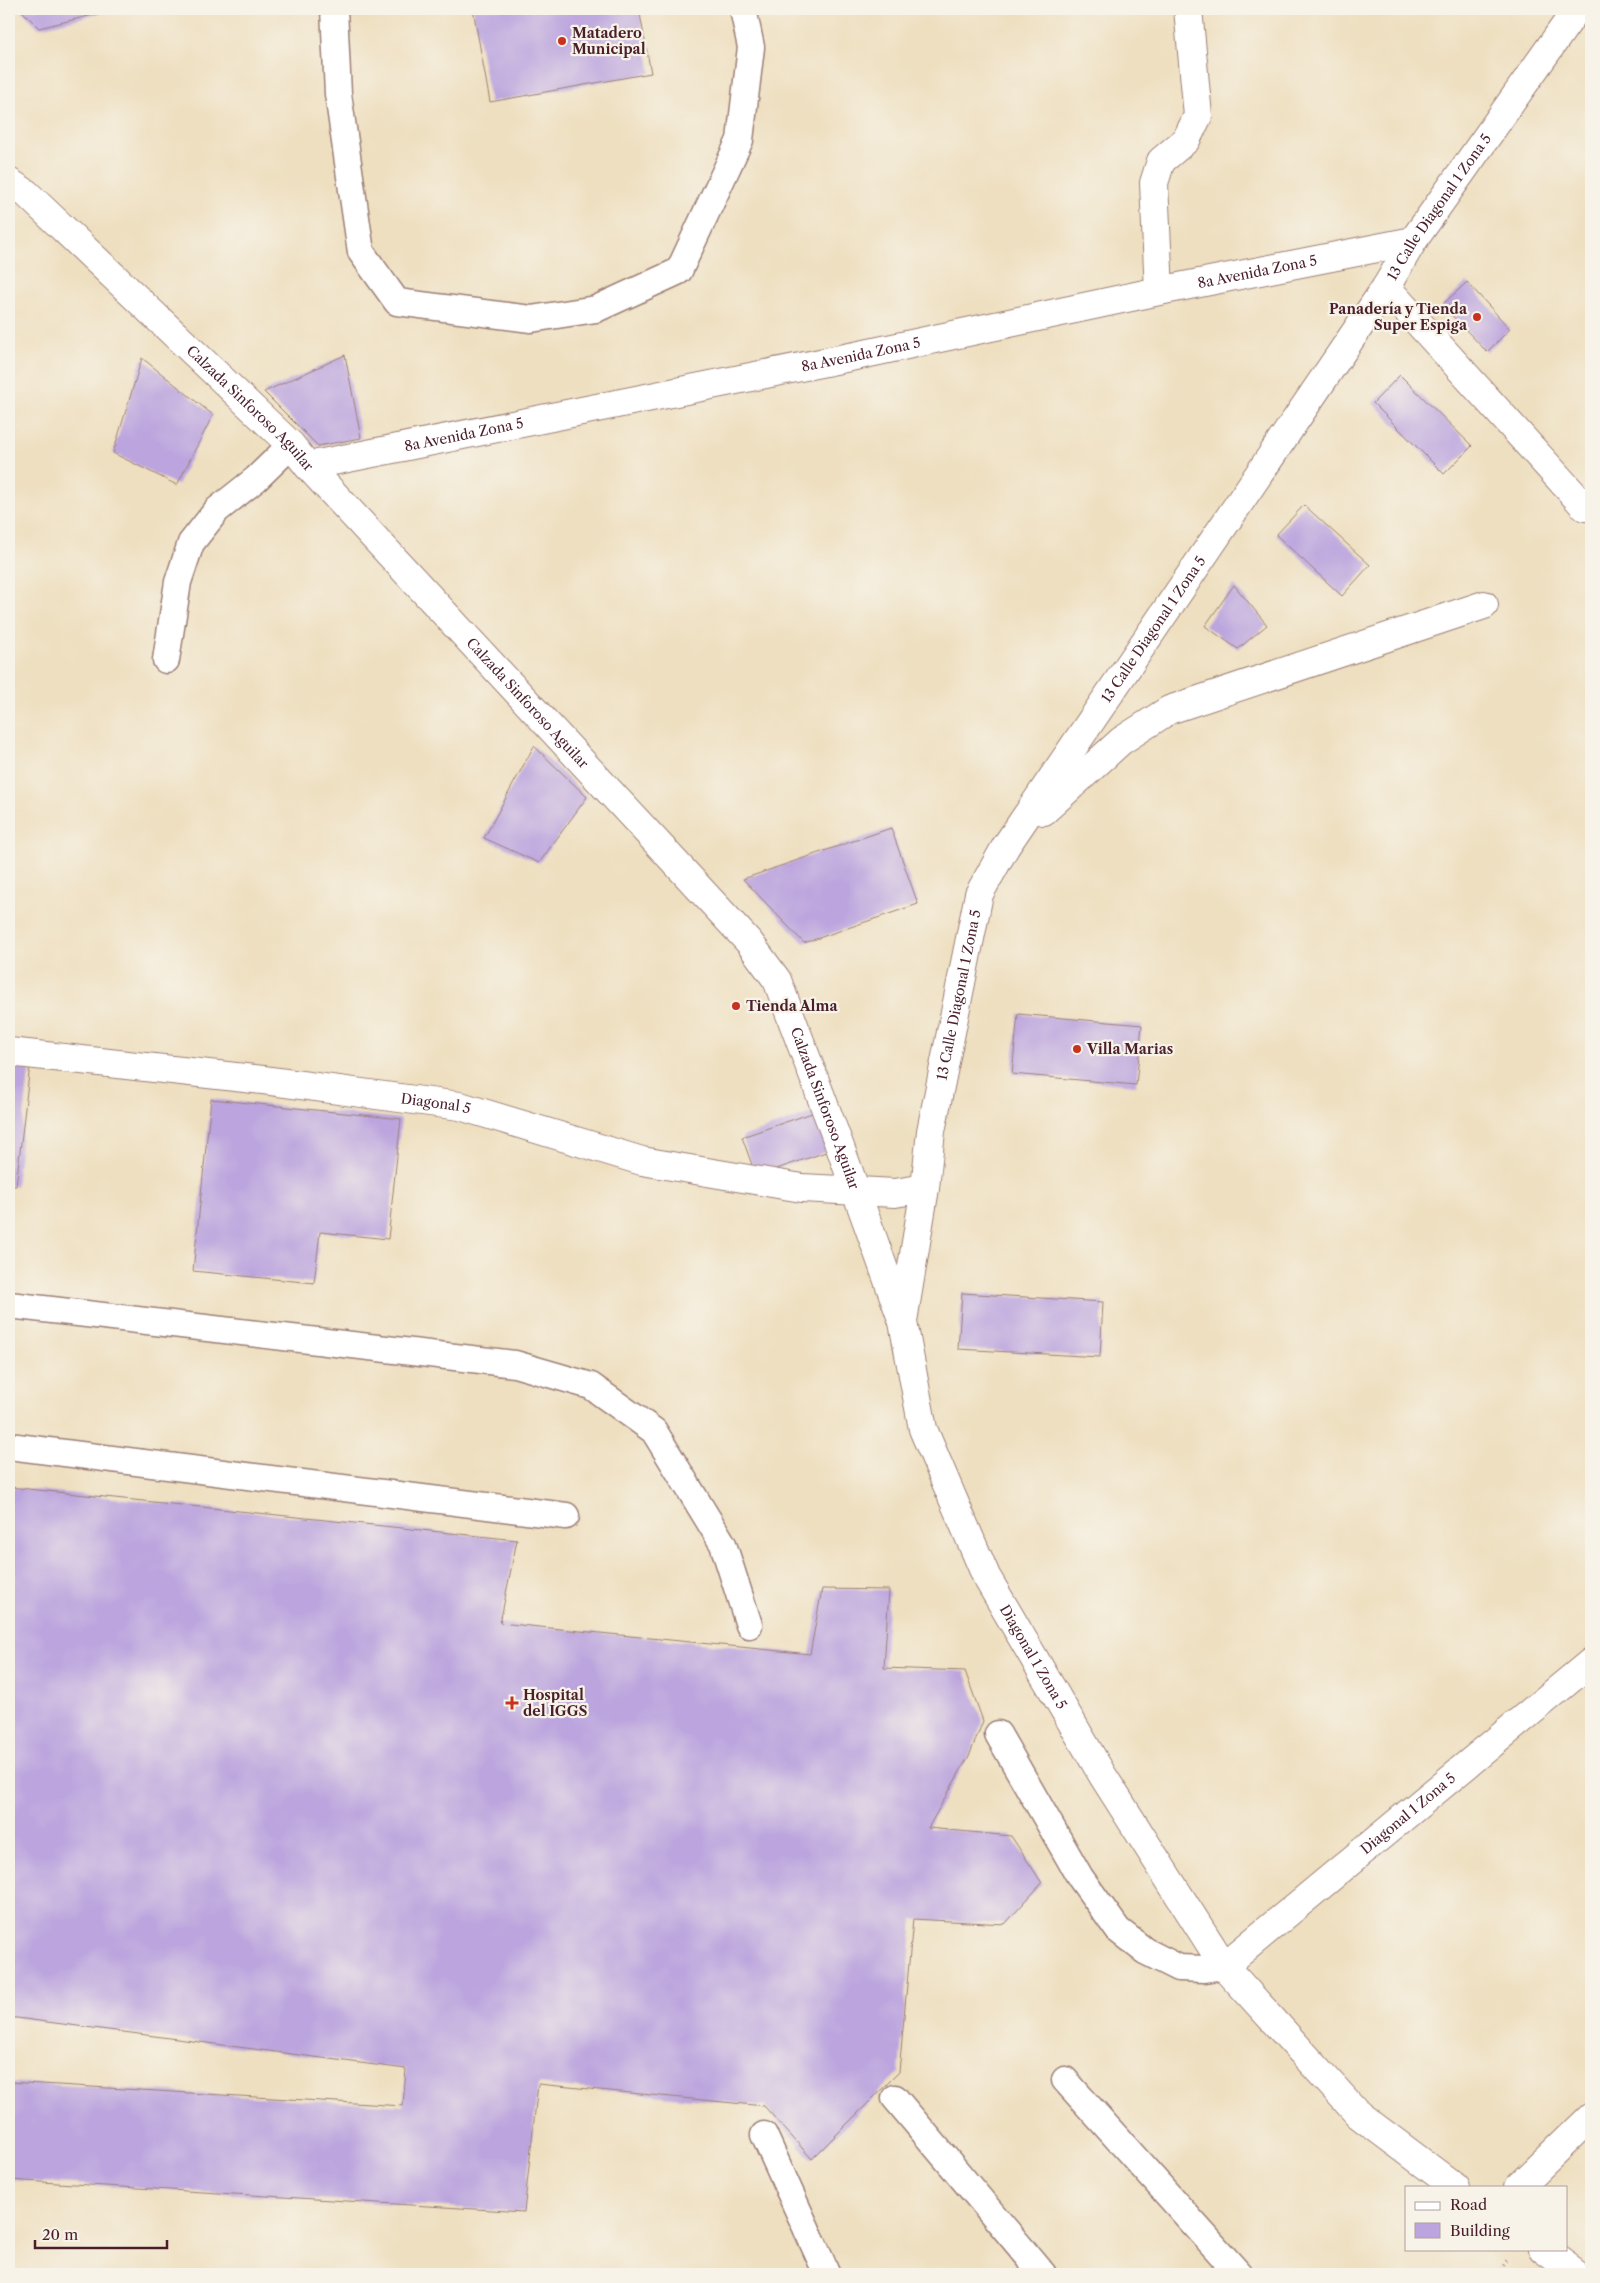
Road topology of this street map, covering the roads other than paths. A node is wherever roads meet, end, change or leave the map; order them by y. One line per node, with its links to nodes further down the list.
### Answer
1 (334, 9): 2 (lane)
2 (744, 9)
3 (1188, 9): 8 (street)
4 (1577, 9): 6 (street, 13 Calle Diagonal 1 Zona 5)
5 (9, 182): 9 (street, Calzada Sinforoso Aguilar)
6 (1413, 241): 7 (street, 13 Calle Diagonal 1 Zona 5); 8 (street, 8a Avenida Zona 5)
7 (1386, 287): 11 (street); 14 (street, 13 Calle Diagonal 1 Zona 5)
8 (1159, 291): 10 (street, 8a Avenida Zona 5)
9 (291, 445): 10 (street, Calzada Sinforoso Aguilar); 13 (lane)
10 (308, 466): 17 (street, Calzada Sinforoso Aguilar)
11 (1586, 508)
12 (1484, 604): 14 (street)
13 (166, 660)
14 (1006, 846): 16 (street, 13 Calle Diagonal 1 Zona 5)
15 (9, 1052): 17 (street, Diagonal 5)
16 (925, 1188): 17 (street, Diagonal 5); 19 (street, 13 Calle Diagonal 1 Zona 5)
17 (855, 1190): 19 (street, Calzada Sinforoso Aguilar)
18 (9, 1305): 22 (lane)
19 (902, 1322): 25 (street, Diagonal 1 Zona 5)
20 (9, 1446): 21 (lane)
21 (566, 1516)
22 (750, 1625)
23 (1591, 1662): 25 (street, Diagonal 1 Zona 5)
24 (998, 1734): 25 (lane)
25 (1224, 1966): 30 (street, Diagonal 1 Zona 5)
26 (1065, 2080): 35 (lane)
27 (895, 2098): 34 (lane)
28 (1591, 2117): 31 (street)
29 (764, 2135): 33 (lane)
30 (1454, 2186)
31 (1520, 2186)
32 (1544, 2250): 36 (street)
33 (826, 2274)
34 (1043, 2274)
35 (1238, 2274)
36 (1577, 2274)

